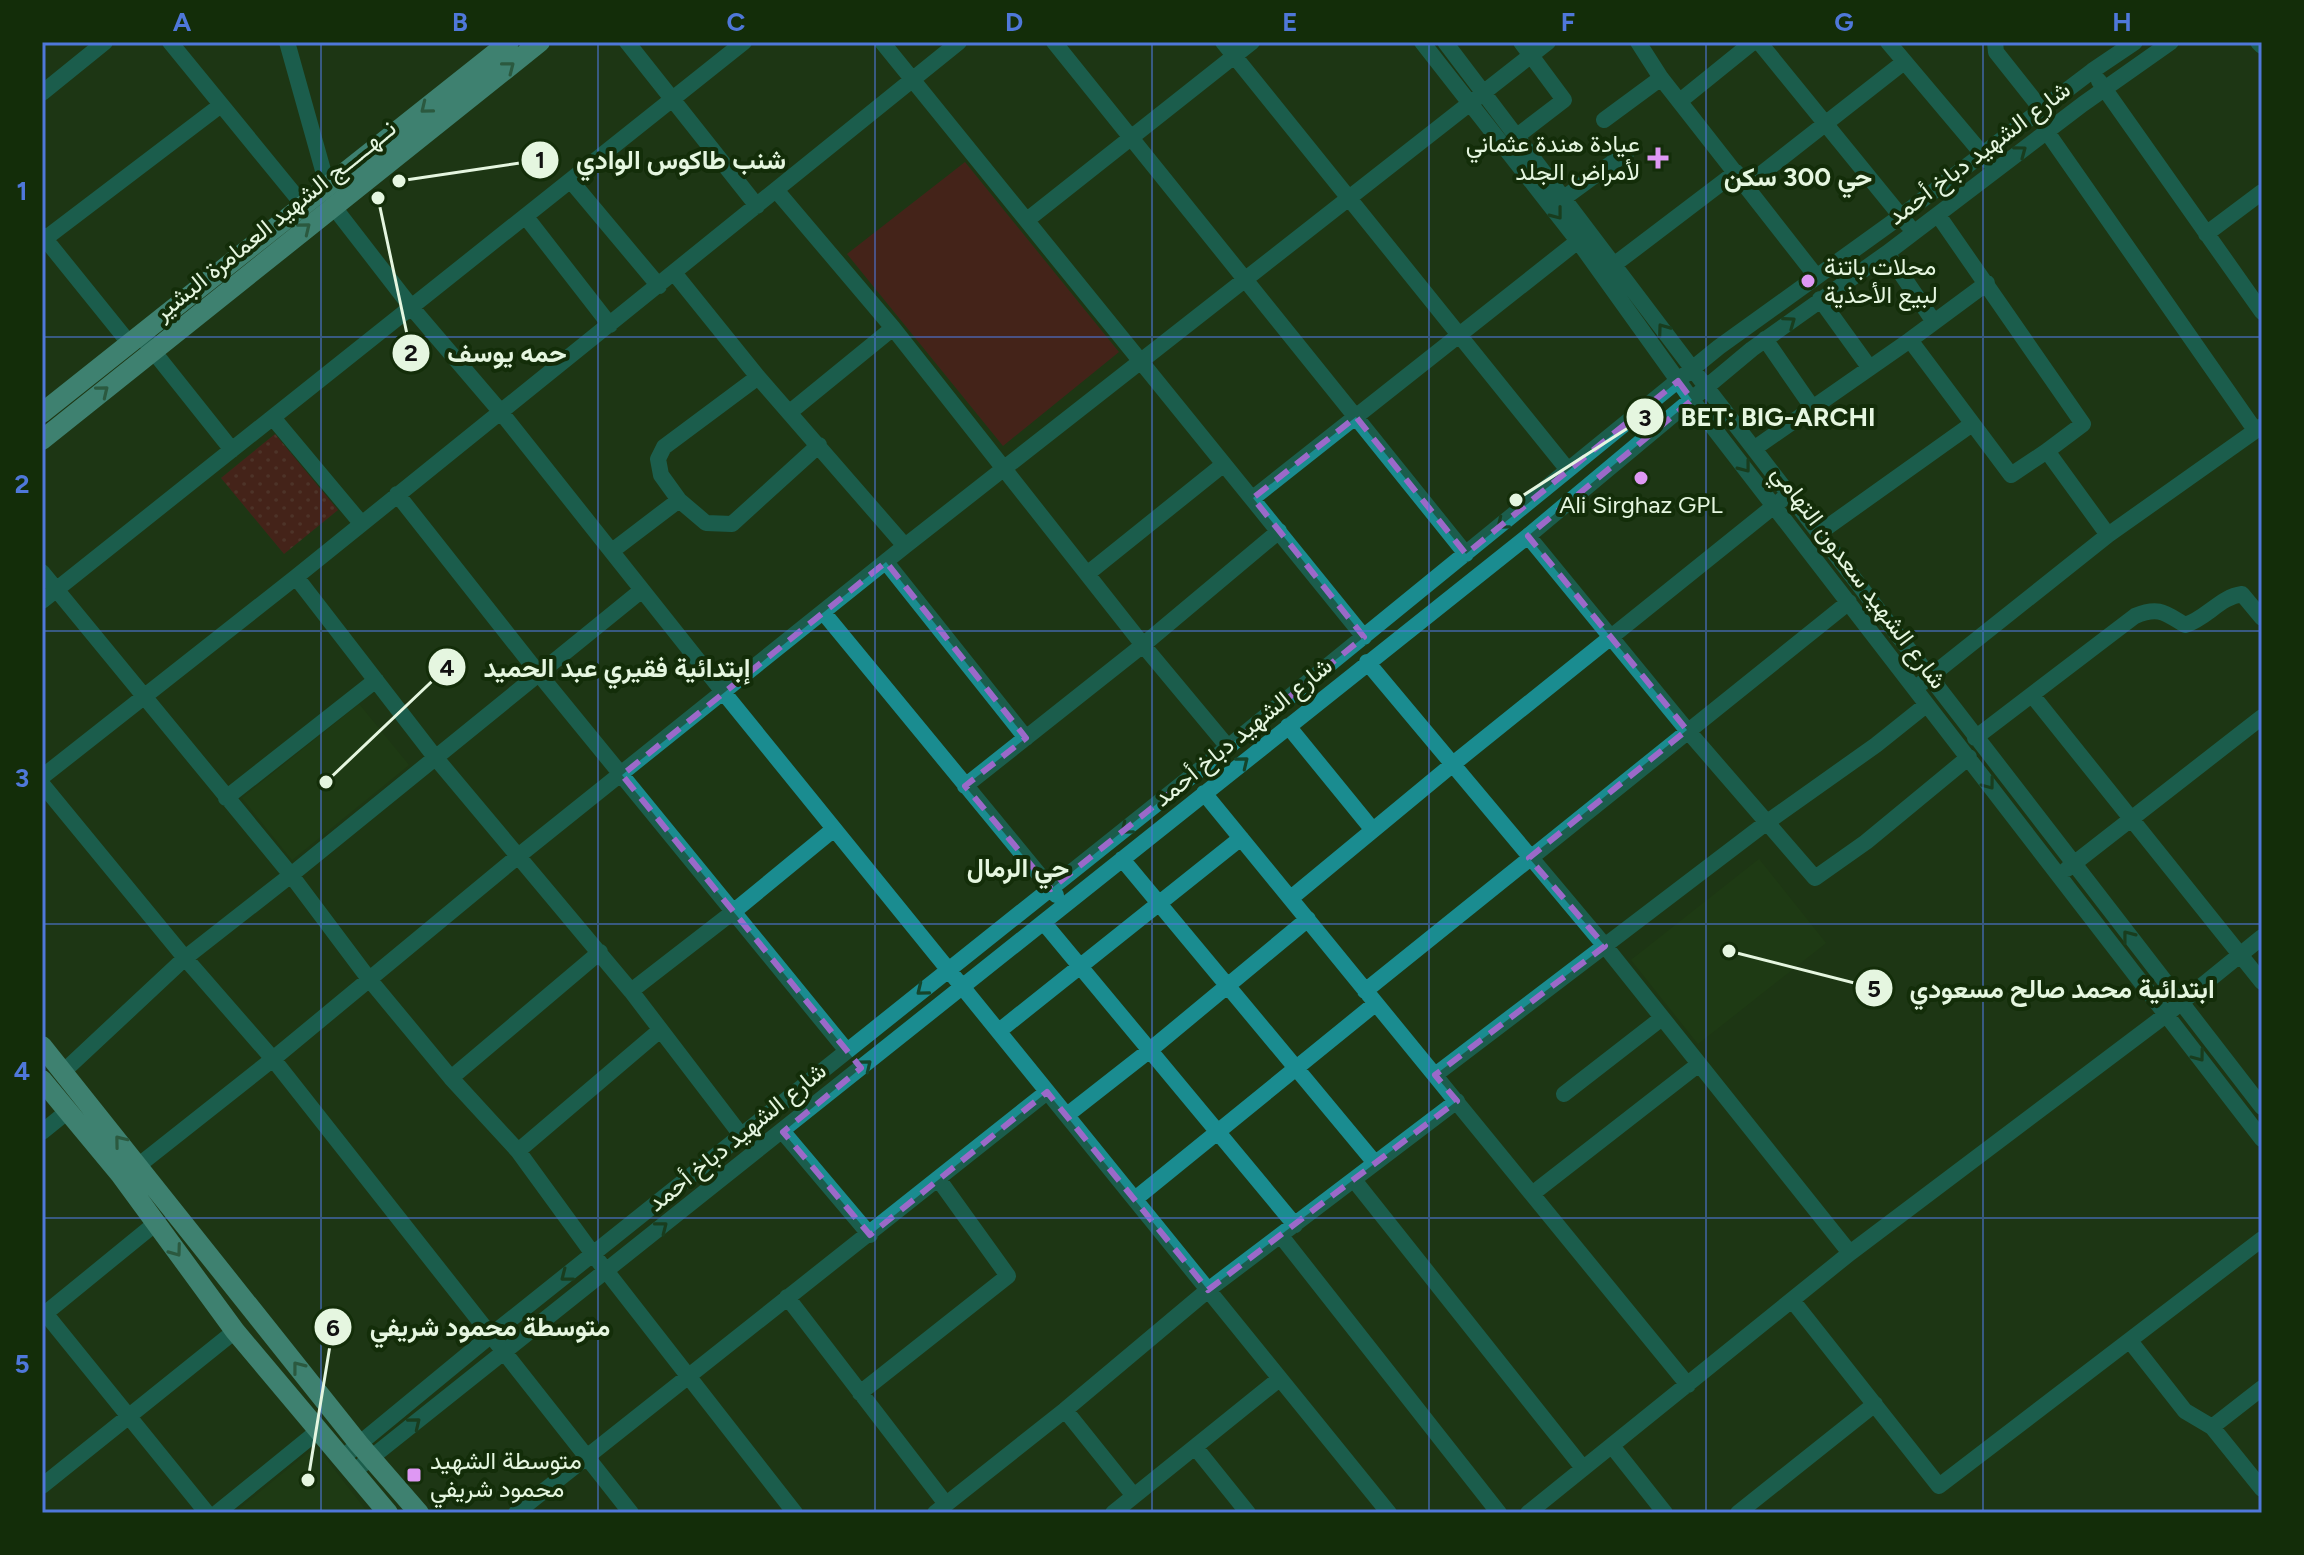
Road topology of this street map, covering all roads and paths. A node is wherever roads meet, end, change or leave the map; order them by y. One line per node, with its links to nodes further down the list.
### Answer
1 (105, 42): 33 (street)
2 (170, 42): 37 (street)
3 (287, 42): 51 (street)
4 (509, 42): 51 (main road, نــهـــــج الشهيد العمامرة البشير, one-way to 51)
5 (539, 42): 51 (main road, نــهـــــج الشهيد العمامرة البشير, one-way to 5)
6 (627, 42): 34 (street)
7 (744, 42): 34 (street)
8 (882, 42): 30 (street)
9 (959, 42): 30 (street)
10 (1054, 42): 43 (street)
11 (1223, 42): 26 (street)
12 (1252, 42): 26 (street)
13 (1422, 42): 35 (street, شارع الشهيد سعدون التهامي)
14 (1445, 42): 32 (street, شارع الشهيد سعدون التهامي)
15 (1548, 42): 24 (street)
16 (1638, 42): 29 (street)
17 (1756, 42): 36 (street); 40 (street)
18 (1888, 42): 27 (street)
19 (1995, 42): 38 (street)
20 (2135, 42): 25 (street, شارع الشهيد دباخ أحمد)
21 (2171, 42): 31 (street, شارع الشهيد دباخ أحمد)
22 (2258, 42): 23 (street)
23 (2262, 46)
24 (1526, 48): 32 (street); 42 (street)
25 (2108, 49): 28 (street, شارع الشهيد دباخ أحمد)
26 (1234, 56): 43 (street); 53 (street)
27 (1904, 62): 40 (street); 45 (street)
28 (2092, 71): 31 (street); 38 (street, شارع الشهيد دباخ أحمد)
29 (1661, 78): 36 (street); 39 (street)
30 (912, 79): 49 (street); 59 (street)
31 (2105, 89): 41 (street, شارع الشهيد دباخ أحمد); 61 (street)
32 (1484, 90): 35 (street); 42 (street, شارع الشهيد سعدون التهامي)
33 (42, 93)
34 (674, 100): 48 (street); 55 (street)
35 (1470, 101): 53 (street); 63 (street, شارع الشهيد سعدون التهامي, one-way to 63)
36 (1680, 101): 47 (street)
37 (221, 105): 54 (street); 62 (street)
38 (2042, 110): 45 (street, شارع الشهيد دباخ أحمد)
39 (1604, 120)
40 (1826, 124): 47 (street); 57 (street)
41 (2047, 132): 46 (street, شارع الشهيد دباخ أحمد, one-way to 41); 95 (street)
42 (1517, 136): 52 (street, شارع الشهيد سعدون التهامي)
43 (1129, 138): 59 (street); 68 (street)
44 (1627, 152): 52 (street)
45 (1984, 155): 46 (street); 57 (street, شارع الشهيد دباخ أحمد)
46 (1996, 171): 56 (street, شارع الشهيد دباخ أحمد)
47 (1742, 179): 65 (street); 67 (street)
48 (571, 181): 58 (street); 70 (street)
49 (776, 190): 55 (street); 76 (street)
50 (2262, 192): 61 (street)
51 (330, 196): 54 (main road, نــهـــــج الشهيد العمامرة البشير); 72 (street); 80 (main road, نــهـــــج الشهيد العمامرة البشير, one-way to 51)
52 (1564, 198): 65 (street, شارع الشهيد سعدون التهامي)
53 (1349, 199): 68 (street); 77 (street)
54 (304, 206): 80 (main road, نــهـــــج الشهيد العمامرة البشير)
55 (757, 206): 66 (street)
56 (1938, 215): 60 (street, شارع الشهيد دباخ أحمد); 69 (street)
57 (1901, 216): 60 (street); 67 (street, شارع الشهيد دباخ أحمد)
58 (526, 217): 72 (street); 75 (street)
59 (1027, 220): 81 (street)
60 (1915, 232): 64 (street, شارع الشهيد دباخ أحمد)
61 (2206, 234): 73 (street)
62 (43, 238): 80 (street)
63 (1578, 241): 77 (street); 85 (street, شارع الشهيد سعدون التهامي)
64 (1887, 253): 71 (street, شارع الشهيد دباخ أحمد); 74 (street)
65 (1615, 264): 83 (street, شارع الشهيد سعدون التهامي, one-way to 65)
66 (675, 274): 70 (street); 84 (street)
67 (1816, 276): 83 (street, شارع الشهيد دباخ أحمد)
68 (1244, 279): 81 (street); 92 (street)
69 (1987, 283): 74 (street); 100 (street)
70 (659, 286): 75 (street)
71 (1820, 299): 78 (street, شارع الشهيد دباخ أحمد, one-way to 71); 82 (street)
72 (412, 308): 89 (street); 93 (street)
73 (2262, 312)
74 (1934, 322): 79 (street)
75 (610, 325): 89 (street)
76 (893, 328): 90 (street); 102 (street)
77 (1458, 334): 92 (street); 103 (street)
78 (1765, 339): 86 (street, شارع الشهيد دباخ أحمد); 88 (street)
79 (1910, 340): 82 (street); 94 (street)
80 (141, 343): 91 (main road); 96 (main road, نــهـــــج الشهيد العمامرة البشير, one-way to 80); 99 (street)
81 (1139, 360): 101 (street); 102 (street)
82 (1869, 367): 88 (street)
83 (1692, 369): 85 (street, شارع الشهيد دباخ أحمد); 86 (street, شارع الشهيد سعدون التهامي)
84 (758, 377): 90 (street); 107 (street)
85 (1678, 381): 87 (street, شارع الشهيد سعدون التهامي); 103 (street, شارع الشهيد دباخ أحمد)
86 (1707, 388): 87 (street, شارع الشهيد دباخ أحمد); 98 (street, شارع الشهيد سعدون التهامي)
87 (1692, 400): 108 (street, شارع الشهيد سعدون التهامي, one-way to 108); 113 (street, شارع الشهيد دباخ أحمد)
88 (1812, 407): 98 (street)
89 (500, 411): 104 (street); 115 (street)
90 (790, 412): 97 (street)
91 (42, 413)
92 (1356, 417): 106 (street); 116 (street)
93 (274, 419): 99 (street); 109 (street)
94 (1972, 424): 100 (street); 111 (street)
95 (2259, 428): 112 (street)
96 (42, 440)
97 (819, 445): 107 (street); 114 (street)
98 (1755, 448): 105 (street, شارع الشهيد سعدون التهامي)
99 (232, 450): 121 (street)
100 (2047, 451): 112 (street)
101 (1224, 464): 106 (street); 119 (street)
102 (1004, 468): 114 (street); 119 (street)
103 (1568, 470): 116 (street, شارع الشهيد دباخ أحمد, one-way to 116)
104 (397, 494): 109 (street); 131 (street)
105 (1790, 494): 108 (street); 111 (street, شارع الشهيد سعدون التهامي)
106 (1253, 498): 110 (street)
107 (679, 500): 115 (street)
108 (1775, 505): 124 (street, شارع الشهيد سعدون التهامي); 128 (street)
109 (361, 523): 120 (street)
110 (1279, 531): 127 (street); 129 (street)
111 (1819, 533): 132 (street, شارع الشهيد سعدون التهامي)
112 (2108, 535): 132 (street)
113 (1528, 536): 128 (street); 130 (street, شارع الشهيد دباخ أحمد)
114 (905, 546): 117 (street)
115 (612, 551): 122 (street)
116 (1466, 554): 127 (street, شارع الشهيد دباخ أحمد)
117 (886, 562): 125 (street); 142 (street)
118 (42, 572): 121 (street)
119 (1087, 574): 129 (street)
120 (296, 577): 133 (street); 137 (street)
121 (56, 590): 123 (street); 137 (street)
122 (642, 590): 131 (street); 135 (street)
123 (42, 601)
124 (1849, 602): 134 (street, شارع الشهيد سعدون التهامي); 141 (street)
125 (823, 612): 135 (street); 151 (street)
126 (2262, 618): 136 (street)
127 (1364, 637): 144 (street, شارع الشهيد دباخ أحمد)
128 (1611, 637): 141 (street); 147 (street)
129 (1143, 645): 142 (street); 144 (street)
130 (1367, 662): 140 (street, شارع الشهيد دباخ أحمد); 147 (street)
131 (539, 674): 145 (street); 148 (street)
132 (1929, 676): 134 (street); 143 (street, شارع الشهيد سعدون التهامي)
133 (376, 680): 145 (street); 153 (street)
134 (1915, 689): 138 (street, شارع الشهيد سعدون التهامي)
135 (724, 693): 148 (street); 156 (street)
136 (2032, 695): 143 (street); 154 (street)
137 (144, 698): 149 (street); 153 (street)
138 (1926, 705): 146 (street, شارع الشهيد سعدون التهامي); 155 (street)
139 (2262, 717): 154 (street)
140 (1288, 726): 152 (street, شارع الشهيد دباخ أحمد, one-way to 140); 157 (street)
141 (1687, 730): 155 (street); 160 (street)
142 (1026, 738): 151 (street)
143 (1975, 738): 162 (street, شارع الشهيد سعدون التهامي)
144 (1228, 747): 164 (street, شارع الشهيد دباخ أحمد, one-way to 164)
145 (435, 757): 159 (street); 163 (street)
146 (1969, 757): 155 (street); 162 (street, شارع الشهيد سعدون التهامي, one-way to 162)
147 (1453, 764): 157 (street); 160 (street)
148 (622, 775): 159 (street); 168 (street)
149 (42, 777)
150 (42, 784): 175 (street)
151 (965, 786): 164 (street)
152 (1204, 793): 158 (street); 161 (street, شارع الشهيد دباخ أحمد)
153 (226, 798): 163 (street)
154 (2134, 819): 162 (street); 174 (street)
155 (1766, 823): 172 (street)
156 (834, 829): 168 (street); 177 (street)
157 (1372, 829): 165 (street)
158 (1241, 838): 165 (street); 166 (street)
159 (517, 857): 173 (street); 178 (street)
160 (1529, 858): 172 (street); 183 (street)
161 (1122, 859): 166 (street); 167 (street, شارع الشهيد دباخ أحمد)
162 (2066, 870): 184 (street, شارع الشهيد سعدون التهامي)
163 (291, 875): 175 (street); 178 (street)
164 (1051, 889): 167 (street); 177 (street, شارع الشهيد دباخ أحمد)
165 (1291, 898): 169 (street)
166 (1159, 902): 176 (street); 180 (street)
167 (1065, 906): 170 (street, شارع الشهيد دباخ أحمد)
168 (733, 912): 182 (street); 190 (street)
169 (1308, 919): 180 (street); 183 (street)
170 (1044, 923): 176 (street); 181 (street, شارع الشهيد دباخ أحمد)
171 (2262, 937): 174 (street)
172 (1605, 946): 185 (street); 195 (street)
173 (600, 952): 182 (street); 196 (street)
174 (2239, 954): 179 (street); 184 (street)
175 (185, 958): 191 (street); 194 (street)
176 (1081, 967): 187 (street); 189 (street)
177 (948, 969): 181 (street); 190 (street, شارع الشهيد دباخ أحمد, one-way to 190)
178 (369, 979): 191 (street); 196 (street)
179 (2262, 982)
180 (1230, 985): 189 (street); 193 (street)
181 (963, 986): 187 (street); 205 (street, شارع الشهيد دباخ أحمد, one-way to 181)
182 (631, 991): 186 (street)
183 (1370, 998): 193 (street); 195 (street)
184 (2174, 1009): 201 (street, شارع الشهيد سعدون التهامي); 208 (street, شارع الشهيد سعدون التهامي, one-way to 208); 221 (street)
185 (1662, 1018): 192 (street); 199 (street)
186 (659, 1031): 207 (street); 209 (street)
187 (999, 1031): 198 (street)
188 (42, 1046): 194 (main road)
189 (1150, 1050): 203 (street); 206 (street)
190 (847, 1051): 207 (street, شارع الشهيد دباخ أحمد)
191 (273, 1059): 211 (street); 229 (street)
192 (1699, 1064): 214 (street); 221 (street)
193 (1297, 1067): 206 (street); 210 (street)
194 (63, 1072): 211 (main road, one-way to 194)
195 (1435, 1075): 200 (street)
196 (451, 1078): 209 (street)
197 (42, 1080): 202 (main road)
198 (1047, 1092): 203 (street); 212 (street)
199 (1564, 1094)
200 (1457, 1101): 210 (street); 214 (street)
201 (2262, 1107)
202 (68, 1111): 204 (street); 216 (main road)
203 (1067, 1115): 215 (street)
204 (42, 1132)
205 (783, 1132): 218 (street); 223 (street, شارع الشهيد دباخ أحمد, one-way to 205)
206 (1217, 1132): 215 (street); 217 (street)
207 (741, 1135): 222 (street, شارع الشهيد دباخ أحمد)
208 (2262, 1139)
209 (518, 1151): 222 (street)
210 (1375, 1163): 213 (street)
211 (139, 1165): 244 (main road, one-way to 211)
212 (939, 1180): 218 (street); 236 (street)
213 (1354, 1180): 217 (street); 247 (street)
214 (1532, 1194): 234 (street)
215 (1135, 1199): 224 (street)
216 (156, 1223): 227 (street); 228 (main road, one-way to 228)
217 (1295, 1225): 219 (street)
218 (870, 1235): 225 (street)
219 (1281, 1236): 224 (street); 262 (street)
220 (2262, 1239): 230 (street)
221 (1850, 1253): 226 (street)
222 (593, 1254): 223 (street); 229 (street, شارع الشهيد دباخ أحمد, one-way to 229)
223 (607, 1271): 231 (street, شارع الشهيد دباخ أحمد); 232 (street)
224 (1208, 1290): 233 (street); 238 (street)
225 (787, 1297): 232 (street); 236 (street)
226 (1792, 1300): 234 (street); 237 (street)
227 (44, 1314): 239 (street)
228 (235, 1331): 239 (street); 241 (main road)
229 (490, 1336): 231 (street); 244 (street, شارع الشهيد دباخ أحمد)
230 (2130, 1341): 237 (street); 240 (street)
231 (505, 1351): 244 (street, شارع الشهيد دباخ أحمد, one-way to 231); 245 (street)
232 (687, 1375): 245 (street); 258 (street)
233 (1278, 1380): 243 (street); 261 (street)
234 (1688, 1385): 242 (street)
235 (2262, 1388): 240 (street)
236 (860, 1393): 251 (street)
237 (1875, 1404): 265 (street)
238 (1065, 1410): 250 (street); 251 (street)
239 (128, 1417): 248 (street); 252 (street)
240 (2212, 1427): 249 (street)
241 (318, 1431): 246 (main road); 253 (street)
242 (1612, 1446): 247 (street); 264 (street)
243 (1195, 1447): 250 (street); 260 (street)
244 (365, 1451): 246 (street, شارع الشهيد دباخ أحمد); 255 (main road)
245 (586, 1455): 256 (street); 257 (street)
246 (348, 1465): 254 (main road)
247 (1583, 1468): 263 (street)
248 (42, 1486)
249 (2262, 1489)
250 (1134, 1496): 259 (street)
251 (940, 1508)
252 (207, 1513)
253 (217, 1513)
254 (388, 1513)
255 (419, 1513)
256 (516, 1513)
257 (631, 1513)
258 (795, 1513)
259 (1113, 1513)
260 (1248, 1513)
261 (1389, 1513)
262 (1499, 1513)
263 (1528, 1513)
264 (1665, 1513)
265 (1738, 1513)

